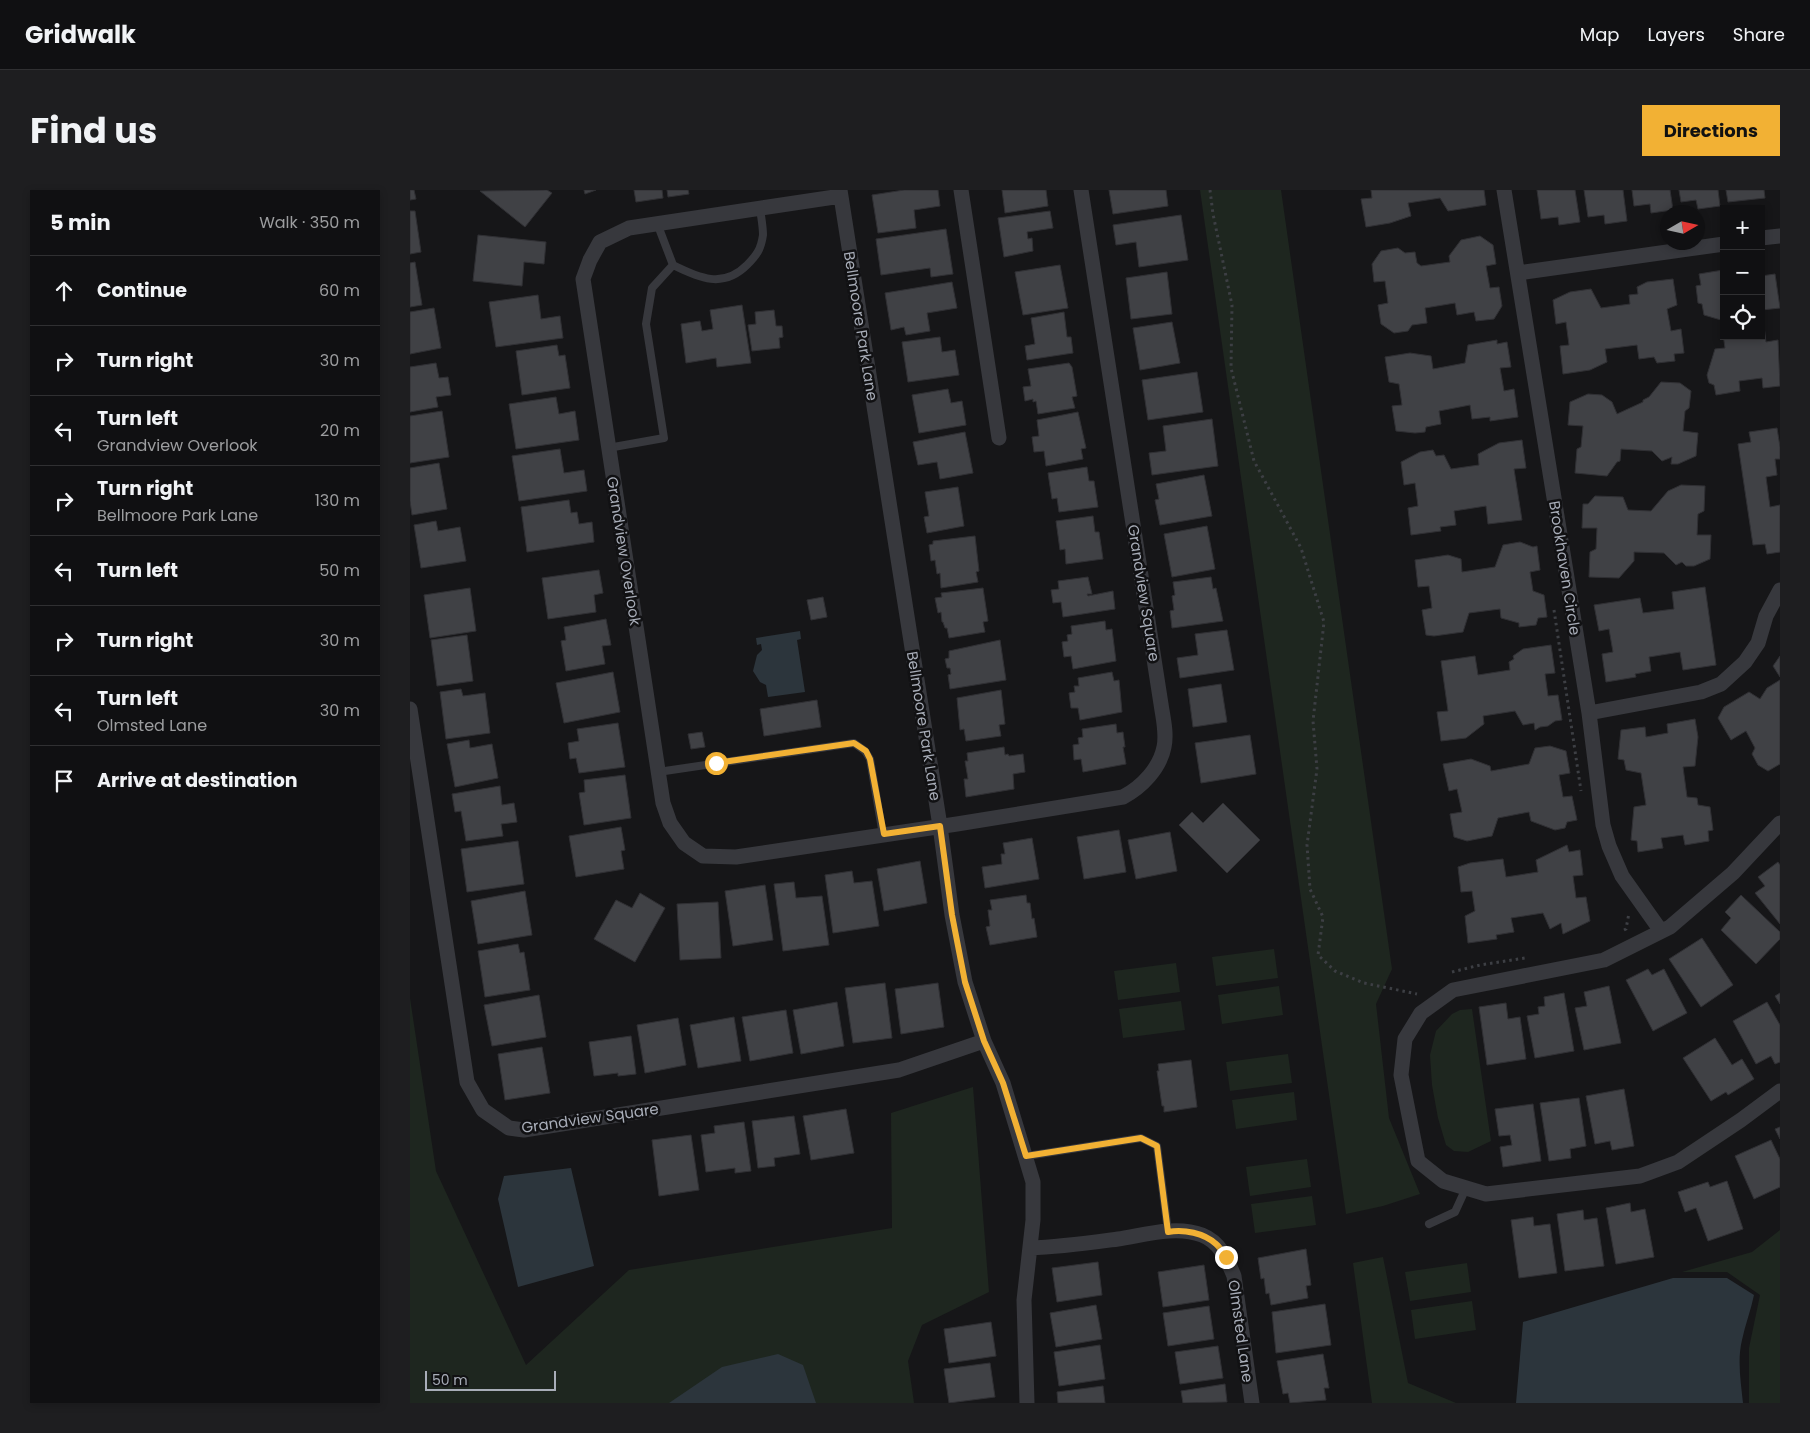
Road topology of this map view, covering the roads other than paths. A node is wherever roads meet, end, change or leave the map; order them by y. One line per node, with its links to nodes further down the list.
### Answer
1 (961, 190): 12 (street)
2 (1081, 190): 19 (street, Grandview Square)
3 (1504, 190): 11 (street, Brookhaven Circle)
4 (840, 193): 5 (street, Grandview Overlook); 19 (street, Bellmoore Park Lane)
5 (760, 208): 6 (street, Grandview Overlook); 10 (lane)
6 (657, 223): 10 (lane); 13 (street, Grandview Overlook)
7 (1780, 236): 8 (street)
8 (1765, 238)
9 (1720, 245): 11 (street)
10 (673, 265): 13 (lane)
11 (1518, 273): 16 (street, Brookhaven Circle)
12 (999, 438)
13 (608, 448): 17 (street, Grandview Overlook)
14 (1780, 590): 16 (street)
15 (410, 709): 22 (street, Grandview Square)
16 (1589, 713): 21 (street, Brookhaven Circle)
17 (658, 772): 20 (street, Grandview Overlook); 20 (lane)
18 (1780, 823): 21 (street)
19 (940, 826): 20 (street, Grandview Overlook); 22 (street, Bellmoore Park Lane)
20 (884, 834)
21 (1661, 931): 25 (street)
22 (984, 1041): 24 (street, Bellmoore Park Lane)
23 (1780, 1091): 25 (street)
24 (1026, 1156): 27 (lane); 28 (street, Bellmoore Park Lane)
25 (1466, 1188): 26 (lane)
26 (1429, 1224)
27 (1168, 1232): 28 (street, Olmsted Lane); 30 (street, Olmsted Lane)
28 (1030, 1248): 29 (street, Bellmoore Park Lane)
29 (1027, 1403)
30 (1252, 1403)

